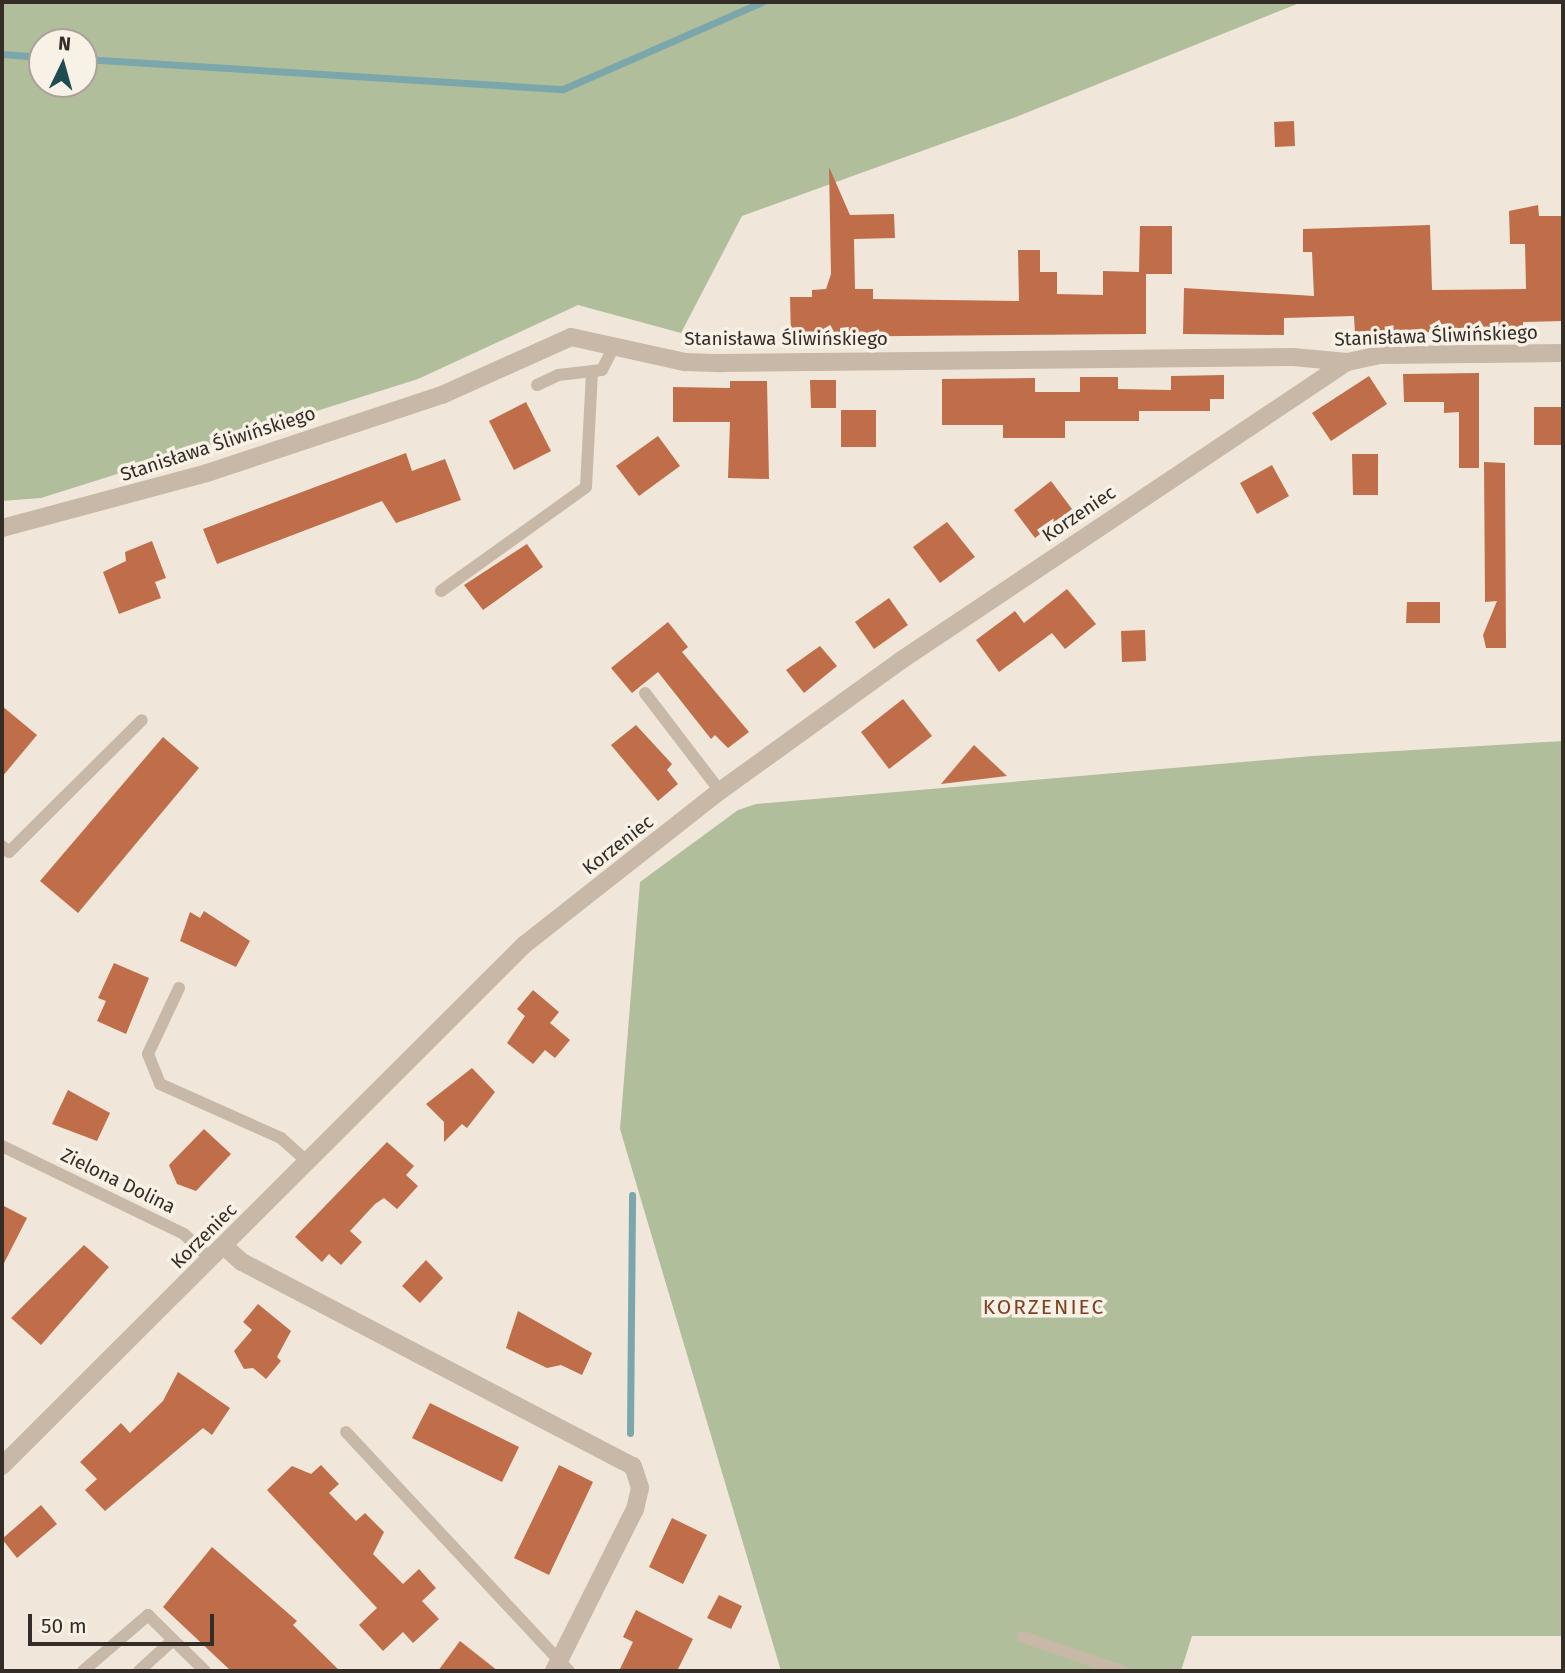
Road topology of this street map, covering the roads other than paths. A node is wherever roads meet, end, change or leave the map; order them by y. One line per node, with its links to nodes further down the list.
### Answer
1 (615, 345): 3 (street, Stanisława Śliwińskiego); 4 (lane); 6 (street, Stanisława Śliwińskiego)
2 (1563, 353): 3 (street, Stanisława Śliwińskiego)
3 (1347, 362): 10 (street, Korzeniec)
4 (592, 371): 5 (lane); 7 (lane)
5 (537, 385)
6 (2, 528)
7 (442, 591)
8 (645, 693): 10 (lane)
9 (142, 720): 11 (lane)
10 (720, 791): 14 (street, Korzeniec)
11 (2, 846)
12 (179, 988): 14 (lane)
13 (2, 1146): 15 (lane, Zielona Dolina)
14 (308, 1162): 15 (street, Korzeniec)
15 (218, 1252): 17 (street, Korzeniec); 20 (street)
16 (346, 1432): 20 (lane)
17 (2, 1466)
18 (1023, 1637): 24 (lane)
19 (173, 1640): 21 (lane); 22 (lane); 23 (lane)
20 (561, 1668)
21 (83, 1671)
22 (139, 1671)
23 (205, 1671)
24 (1122, 1671)

